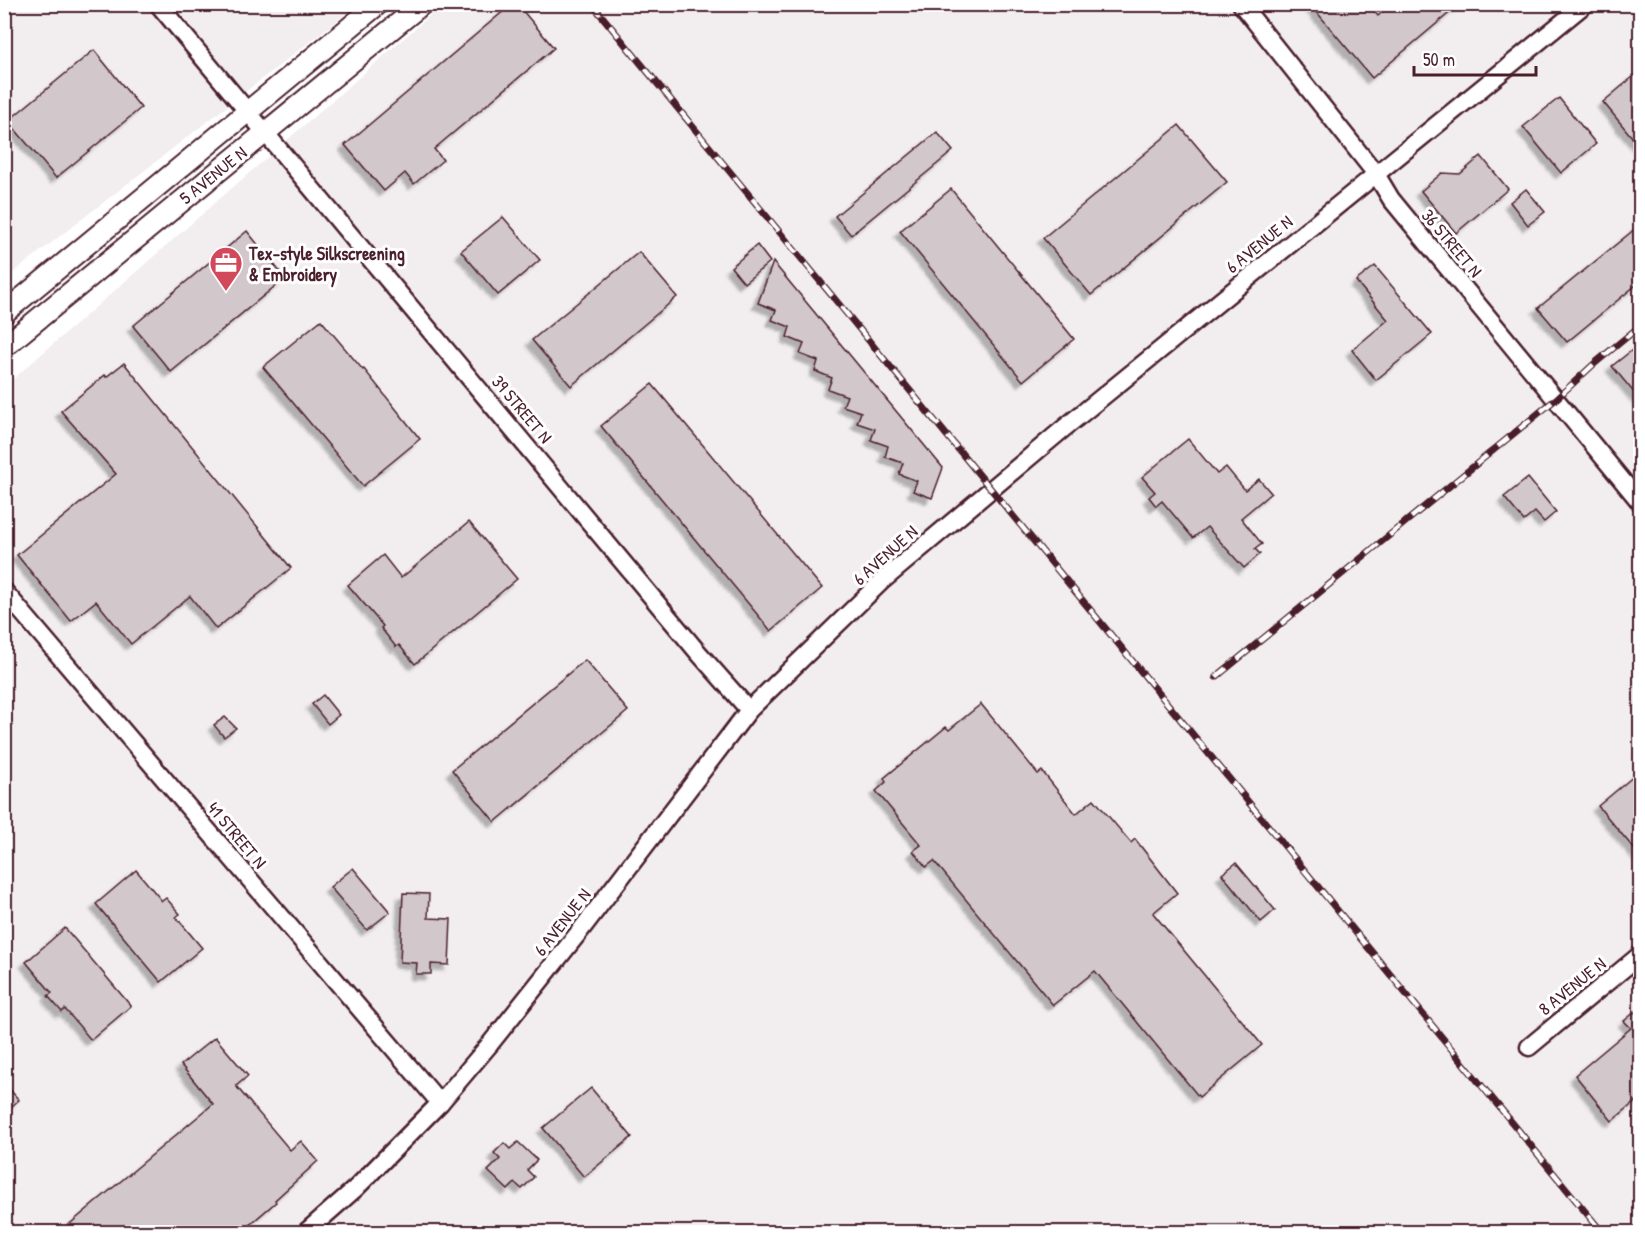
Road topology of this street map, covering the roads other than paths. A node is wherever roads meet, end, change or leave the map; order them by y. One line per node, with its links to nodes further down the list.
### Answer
1 (159, 4): 6 (street)
2 (378, 4): 6 (main road, 5 AVENUE N)
3 (422, 4): 7 (main road, 5 AVENUE N)
4 (1241, 4): 8 (street, 36 STREET N)
5 (1585, 4): 8 (street, 6 AVENUE N)
6 (248, 111): 7 (street, 39 STREET N); 9 (main road, 5 AVENUE N)
7 (266, 132): 10 (main road, 5 AVENUE N); 13 (street, 39 STREET N)
8 (1376, 174): 11 (street, 36 STREET N); 13 (street, 6 AVENUE N)
9 (4, 313)
10 (4, 347)
11 (1641, 502)
12 (4, 591): 16 (street, 41 STREET N)
13 (749, 710): 16 (street, 6 AVENUE N)
14 (1641, 955): 15 (street, 8 AVENUE N)
15 (1529, 1047)
16 (440, 1103): 17 (street, 6 AVENUE N)
17 (306, 1233)

